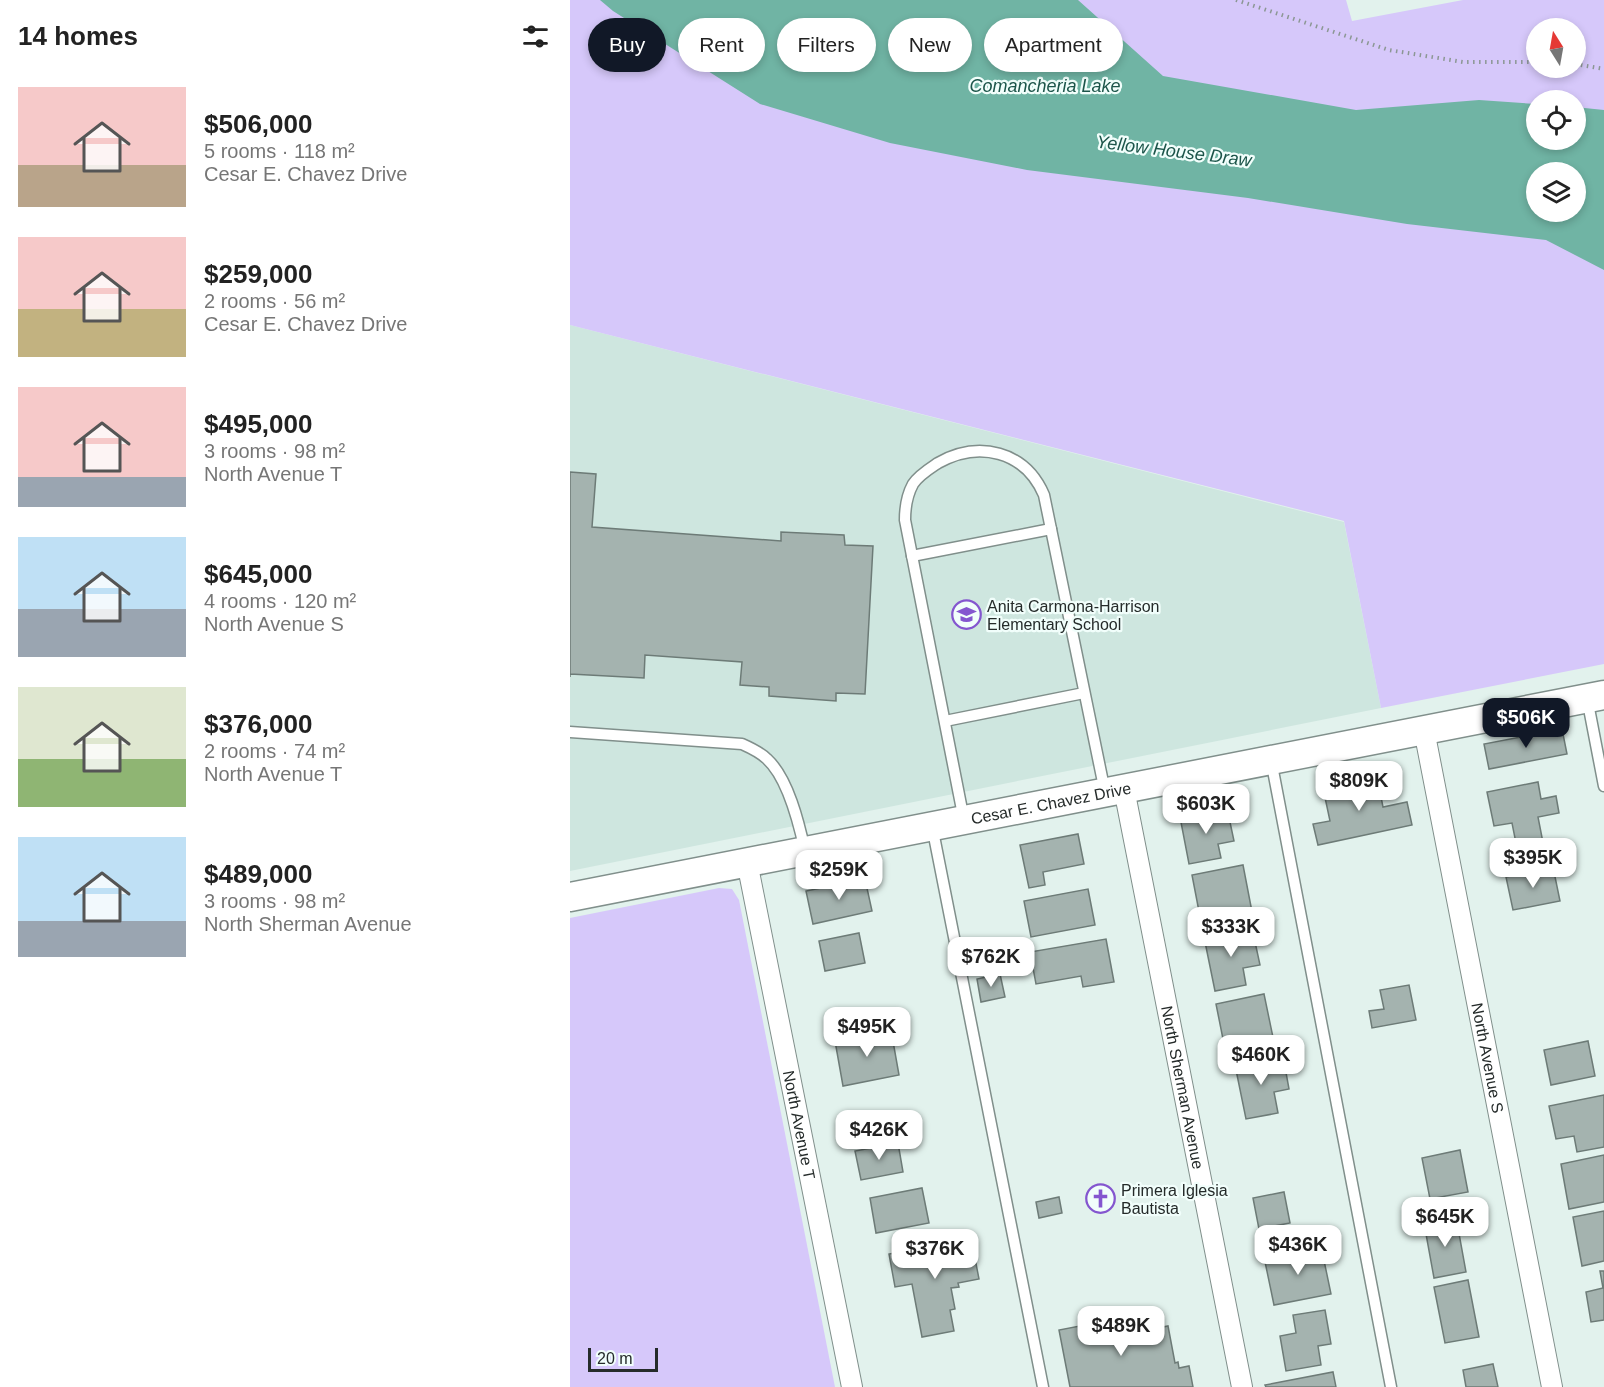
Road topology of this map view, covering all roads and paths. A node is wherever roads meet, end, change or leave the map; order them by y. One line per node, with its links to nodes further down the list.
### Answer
1 (1236, 0): 2 (path)
2 (1526, 62)
3 (1586, 66): 4 (path)
4 (1604, 69)
5 (1051, 529): 6 (lane); 6 (lane); 7 (lane)
6 (912, 556): 9 (lane)
7 (1084, 693): 9 (lane); 14 (lane)
8 (1595, 696): 10 (street, Cesar E. Chavez Drive); 13 (lane)
9 (945, 721): 15 (lane)
10 (1424, 730): 12 (street, Cesar E. Chavez Drive); 24 (street, North Avenue S)
11 (570, 732): 17 (lane)
12 (1271, 760): 14 (street, Cesar E. Chavez Drive); 23 (lane)
13 (1604, 786)
14 (1114, 790): 15 (street, Cesar E. Chavez Drive); 22 (street, North Sherman Avenue)
15 (964, 820): 16 (street, Cesar E. Chavez Drive)
16 (932, 826): 17 (street, Cesar E. Chavez Drive); 21 (lane)
17 (805, 851): 18 (street, Cesar E. Chavez Drive)
18 (747, 862): 19 (street, Cesar E. Chavez Drive); 20 (street, North Avenue T)
19 (570, 897)
20 (852, 1387)
21 (1043, 1387)
22 (1242, 1387)
23 (1391, 1387)
24 (1552, 1387)

